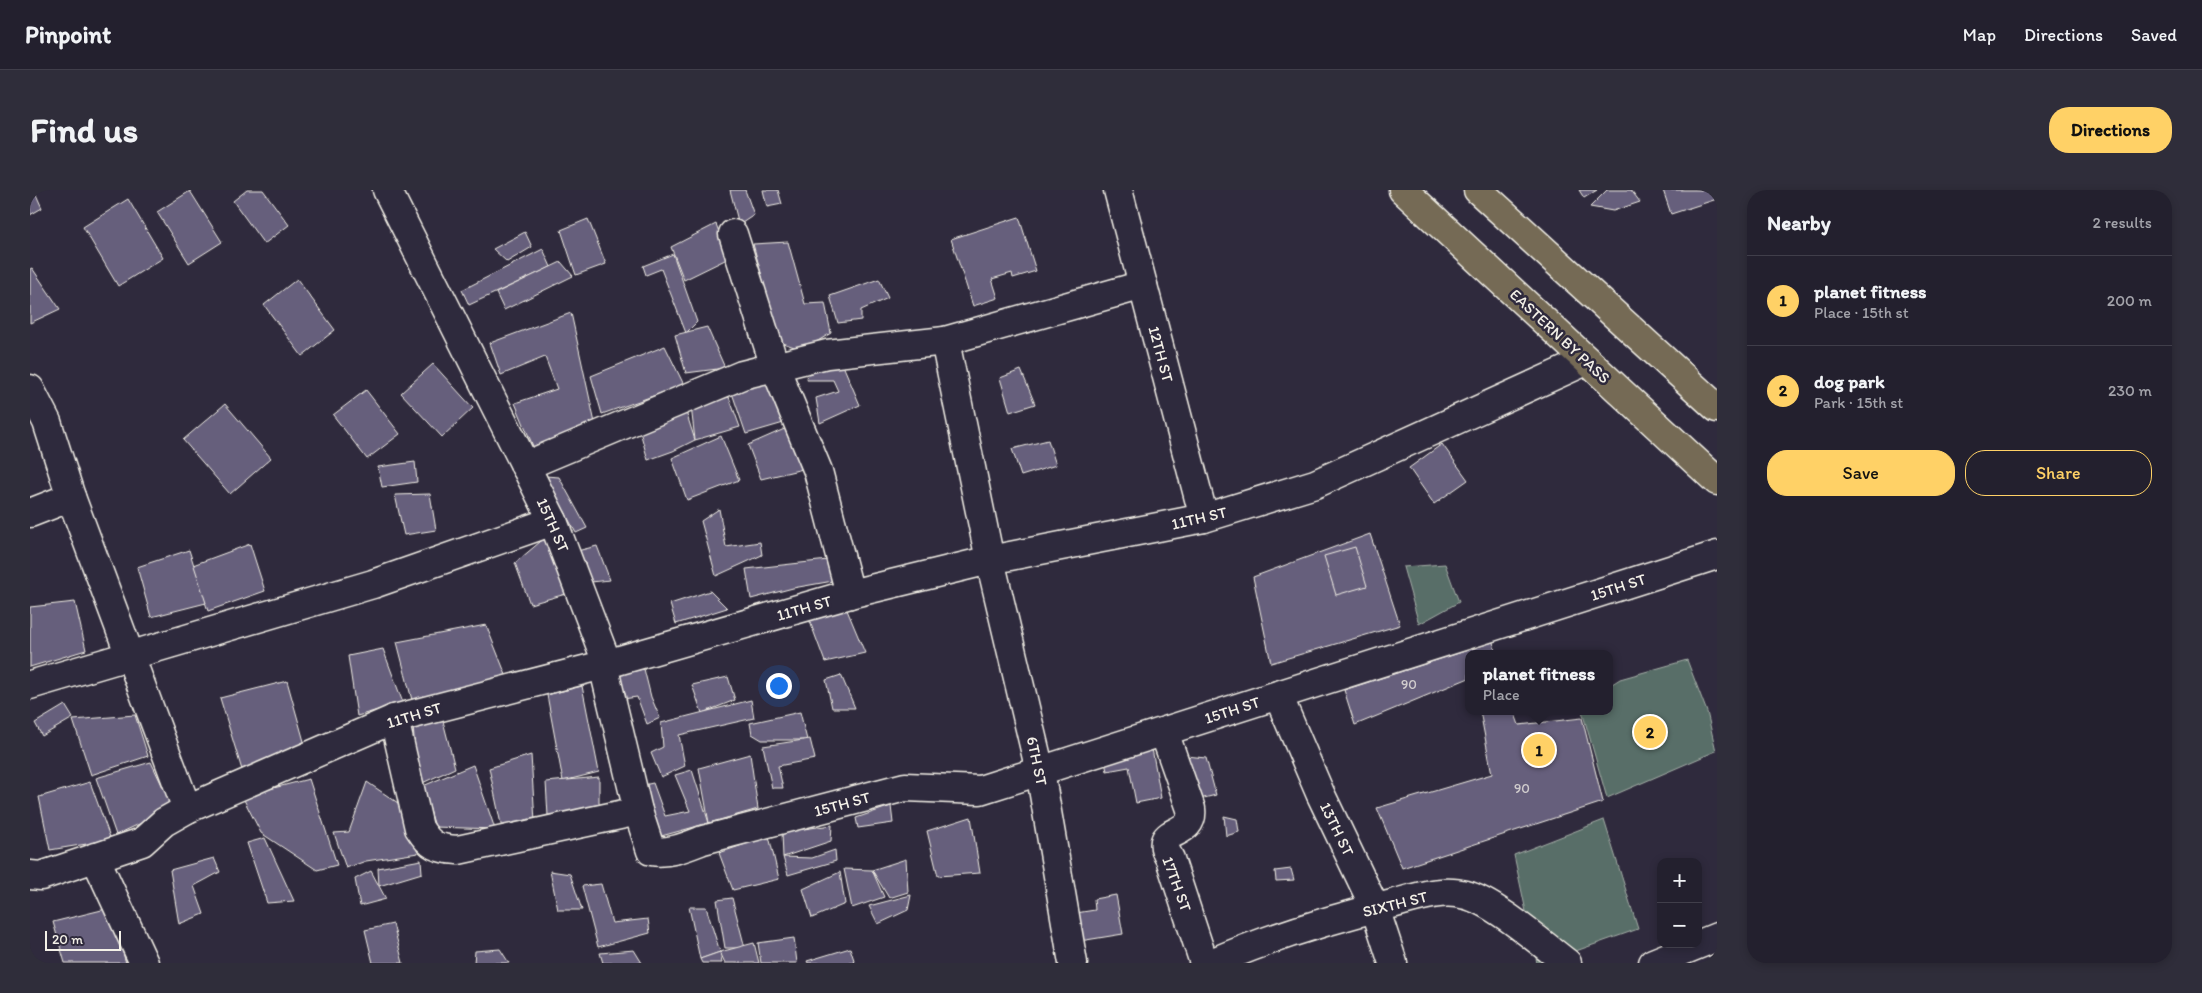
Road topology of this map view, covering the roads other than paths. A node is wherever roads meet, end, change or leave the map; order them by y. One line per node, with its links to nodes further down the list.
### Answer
1 (386, 190): 12 (street, 15TH ST)
2 (1118, 190): 6 (street, 12TH ST)
3 (1403, 190): 8 (main road, EASTERN BY PASS)
4 (1478, 190): 11 (main road)
5 (733, 234): 9 (street)
6 (1143, 285): 7 (street); 16 (street, 12TH ST)
7 (946, 341): 9 (street); 19 (street, 6TH ST)
8 (1586, 360): 13 (main road, EASTERN BY PASS); 16 (street, 11TH ST)
9 (775, 367): 12 (street); 20 (street)
10 (30, 389): 14 (street)
11 (1717, 408)
12 (525, 466): 17 (street, 15TH ST)
13 (1717, 480)
14 (71, 497): 15 (street); 21 (street)
15 (30, 513)
16 (1204, 518): 19 (street, 11TH ST)
17 (553, 521): 21 (street); 22 (street, 15TH ST)
18 (1717, 555): 24 (street, 15TH ST)
19 (990, 560): 20 (street, 11TH ST); 27 (street, 6TH ST)
20 (850, 594): 22 (street, 11TH ST)
21 (128, 655): 23 (street); 28 (street)
22 (603, 665): 25 (street, 11TH ST); 29 (street, 15TH ST)
23 (30, 685)
24 (1278, 695): 26 (street, 15TH ST); 32 (street, 13TH ST)
25 (394, 719): 28 (street, 11TH ST); 29 (street)
26 (1164, 732): 27 (street, 15TH ST); 36 (street, 17TH ST)
27 (1040, 771): 29 (street, 15TH ST); 35 (street, 6TH ST)
28 (187, 809): 30 (street, 11TH ST)
29 (638, 811)
30 (95, 857): 31 (street, 11TH ST); 34 (street)
31 (30, 875)
32 (1375, 908): 37 (street, SIXTH ST); 38 (street, 13TH ST); 39 (street, SIXTH ST)
33 (1717, 937): 40 (street)
34 (144, 963)
35 (1074, 963)
36 (1204, 963)
37 (1211, 963)
38 (1393, 963)
39 (1567, 963)
40 (1653, 963)

